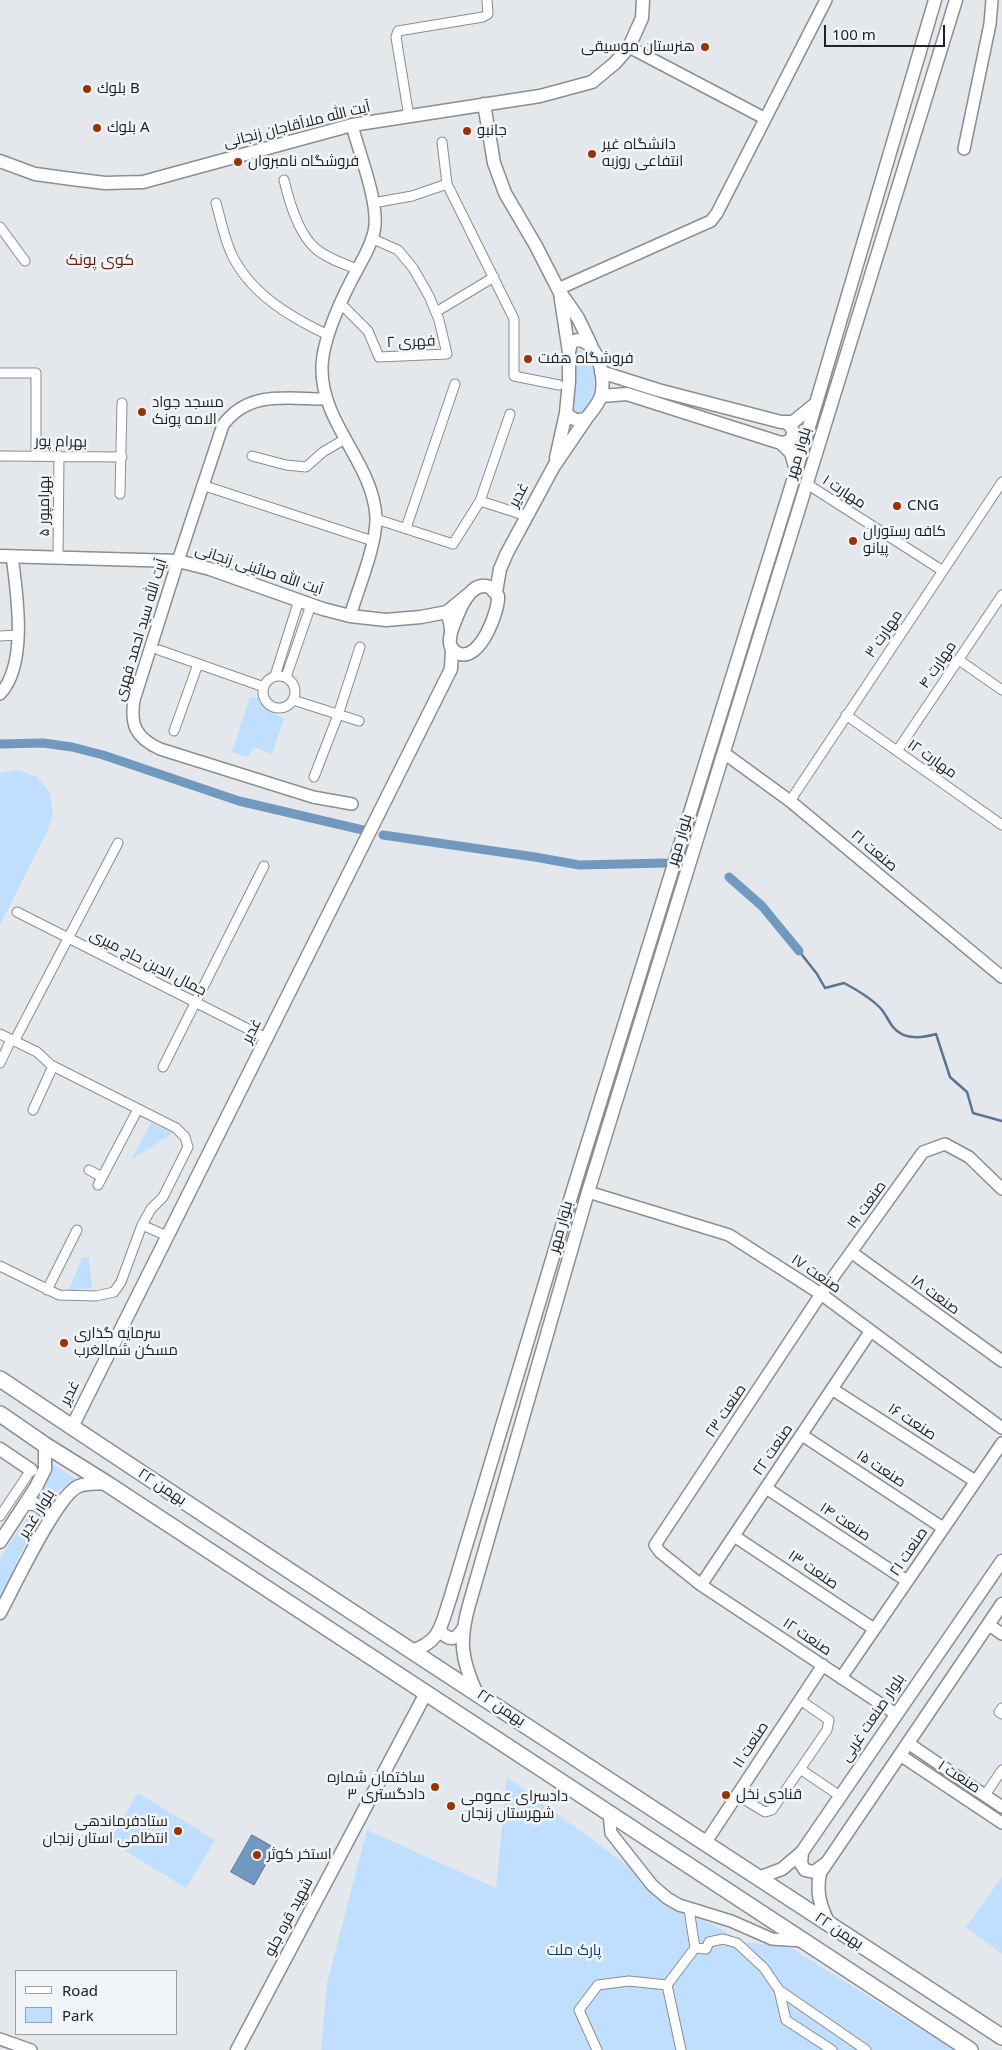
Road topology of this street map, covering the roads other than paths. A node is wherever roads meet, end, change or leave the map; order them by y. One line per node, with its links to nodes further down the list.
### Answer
1 (487, 0): 9 (street)
2 (644, 0): 7 (main road, آیت الله ملاآقاجان زنجانی)
3 (826, 0): 10 (street)
4 (935, 0): 23 (main road, بلوار مهر)
5 (956, 0): 25 (main road, بلوار مهر)
6 (992, 0): 13 (street)
7 (629, 47): 8 (main road, آیت الله ملاآقاجان زنجانی); 10 (street)
8 (484, 104): 9 (main road, آیت الله ملاآقاجان زنجانی); 26 (main road)
9 (409, 118): 11 (main road, آیت الله ملاآقاجان زنجانی)
10 (764, 118): 26 (street)
11 (352, 125): 14 (main road, آیت الله ملاآقاجان زنجانی); 18 (street)
12 (442, 142): 16 (street)
13 (964, 148)
14 (0, 161)
15 (284, 180): 22 (street)
16 (447, 184): 18 (street); 24 (street)
17 (216, 203): 29 (street)
18 (373, 203): 20 (street)
19 (0, 228): 21 (street)
20 (371, 238): 22 (street); 28 (street, فهری ۲)
21 (25, 261)
22 (357, 269): 29 (street)
23 (853, 276): 25 (main road); 39 (main road, بلوار مهر)
24 (494, 277): 28 (street); 35 (street)
25 (869, 281): 54 (main road, بلوار مهر)
26 (559, 291): 30 (main road); 31 (main road)
27 (345, 308): 28 (street, فهری ۲)
28 (436, 312)
29 (328, 335): 37 (street)
30 (591, 345): 31 (main road); 32 (main road)
31 (568, 352): 40 (main road)
32 (601, 372): 36 (main road); 43 (main road)
33 (0, 373): 47 (street)
34 (456, 384): 60 (street)
35 (558, 385)
36 (601, 396): 42 (main road, غدیر); 45 (main road)
37 (325, 399): 44 (street); 55 (street, آیت الله سید احمد فهری)
38 (122, 403): 50 (street)
39 (815, 403): 43 (main road); 52 (main road, بلوار مهر)
40 (566, 413): 42 (main road); 51 (main road)
41 (510, 414): 57 (street)
42 (586, 420): 51 (main road, غدیر)
43 (787, 422): 45 (main road)
44 (345, 439): 49 (street); 59 (street)
45 (781, 443): 52 (main road)
46 (0, 456): 47 (street, بهرام پور)
47 (36, 456): 48 (street, بهرام پور)
48 (59, 456): 50 (street, بهرام پور); 63 (street, بهرامپور ۵)
49 (252, 456)
50 (122, 457): 56 (street)
51 (554, 466): 58 (main road, غدیر)
52 (796, 471): 102 (main road, بلوار مهر)
53 (1002, 482): 66 (street, مهارت ۳)
54 (807, 484): 66 (street, مهارت ۱); 95 (main road, بلوار مهر)
55 (202, 485): 61 (street); 64 (street, آیت الله سید احمد فهری)
56 (120, 494)
57 (480, 501): 58 (street); 60 (street)
58 (526, 516): 65 (main road, غدیر)
59 (376, 519): 60 (street); 61 (street)
60 (406, 528)
61 (373, 541): 73 (street)
62 (6, 556): 63 (main road, آیت الله صائینی زنجانی); 75 (street)
63 (58, 557): 64 (main road, آیت الله صائینی زنجانی)
64 (178, 561): 71 (main road, آیت الله صائینی زنجانی); 98 (street, آیت الله سید احمد فهری)
65 (500, 568): 67 (main road, آیت الله صائینی زنجانی); 68 (main road, غدیر)
66 (943, 571): 91 (street, مهارت ۳)
67 (483, 585): 68 (main road); 69 (main road, آیت الله صائینی زنجانی)
68 (496, 592): 80 (main road, غدیر)
69 (470, 593): 72 (main road, آیت الله صائینی زنجانی); 74 (main road)
70 (1002, 595): 81 (street, مهارت ۴)
71 (305, 602): 73 (main road, آیت الله صائینی زنجانی); 84 (street); 85 (street)
72 (447, 612): 73 (main road, آیت الله صائینی زنجانی); 74 (main road, غدیر)
73 (350, 616)
74 (451, 632): 78 (main road, غدیر)
75 (18, 635): 76 (street); 88 (street)
76 (0, 636)
77 (360, 647): 90 (street)
78 (452, 648): 80 (main road); 83 (main road, غدیر)
79 (159, 650): 82 (street)
80 (465, 655): 83 (main road, غدیر)
81 (959, 660): 87 (street); 94 (street, مهارت ۴)
82 (198, 664): 86 (street); 93 (street)
83 (451, 669): 110 (main road, غدیر)
84 (275, 676): 85 (street); 86 (street)
85 (286, 677): 89 (street)
86 (264, 687): 89 (street)
87 (1002, 690)
88 (0, 694)
89 (293, 700): 90 (street)
90 (338, 714): 92 (street); 96 (street)
91 (846, 716): 94 (street, مهارت ۱۲); 97 (street, مهارت ۳)
92 (359, 721)
93 (174, 731)
94 (897, 751): 99 (street, مهارت ۱۲)
95 (724, 753): 97 (street, صنعت ۲۱); 103 (main road, بلوار مهر)
96 (314, 777)
97 (790, 801): 106 (street, صنعت ۲۱)
98 (352, 804)
99 (1002, 824)
100 (118, 843): 105 (street)
101 (264, 866): 107 (street)
102 (666, 889): 103 (main road); 156 (main road, بلوار مهر)
103 (680, 894): 118 (main road, بلوار مهر)
104 (17, 912): 105 (street, جمال الدین حاج میری)
105 (68, 938): 107 (street, جمال الدین حاج میری); 109 (street)
106 (1002, 977)
107 (196, 1003): 110 (street, جمال الدین حاج میری); 113 (street)
108 (0, 1034): 109 (street)
109 (14, 1038): 111 (street); 112 (street)
110 (266, 1038): 121 (main road, غدیر)
111 (0, 1063)
112 (53, 1066): 114 (street); 115 (street)
113 (163, 1067)
114 (138, 1109): 116 (street); 119 (street)
115 (33, 1110)
116 (89, 1170)
117 (1002, 1189): 122 (street, صنعت ۱۹)
118 (588, 1192): 125 (street, صنعت ۱۷); 154 (main road, بلوار مهر)
119 (142, 1225): 121 (street); 124 (street)
120 (77, 1230): 124 (street)
121 (167, 1236): 131 (main road, غدیر)
122 (851, 1252): 125 (street, صنعت ۱۹); 127 (street, صنعت ۱۸)
123 (0, 1266): 124 (street)
124 (47, 1290)
125 (821, 1294): 126 (street, صنعت ۱۷); 147 (street, صنعت ۲۳)
126 (870, 1332): 129 (street, صنعت ۲۲); 132 (street, صنعت ۱۷)
127 (1002, 1361)
128 (0, 1379): 131 (highway, ۲۲ بهمن)
129 (832, 1389): 133 (street, صنعت ۲۲); 138 (street, صنعت ۱۶)
130 (0, 1414): 135 (highway, ۲۲ بهمن)
131 (72, 1427): 158 (highway, ۲۲ بهمن)
132 (1002, 1428)
133 (802, 1435): 140 (street, صنعت ۲۲); 144 (street, صنعت ۱۵)
134 (1002, 1443): 138 (street, صنعت ۲۱)
135 (45, 1445): 139 (highway, ۲۲ بهمن); 141 (main road, بلوار غدیر)
136 (0, 1449): 137 (main road)
137 (31, 1470): 142 (street)
138 (975, 1481): 144 (street, صنعت ۲۱)
139 (106, 1483): 143 (main road, بلوار غدیر); 162 (highway, ۲۲ بهمن)
140 (766, 1488): 145 (street, صنعت ۲۲); 149 (street, صنعت ۱۴)
141 (25, 1504): 143 (main road); 146 (main road, بلوار غدیر)
142 (0, 1516)
143 (49, 1521): 152 (main road, بلوار غدیر)
144 (943, 1528): 149 (street, صنعت ۲۱)
145 (734, 1536): 150 (street, صنعت ۲۲); 155 (street, صنعت ۱۳)
146 (0, 1542)
147 (655, 1545): 150 (street, صنعت ۱۲)
148 (1002, 1562): 165 (main road, بلوار صنعت غربی)
149 (907, 1581): 155 (street, صنعت ۲۱)
150 (701, 1585): 159 (street, صنعت ۱۲)
151 (1002, 1604): 153 (main road)
152 (0, 1613)
153 (989, 1625): 157 (street); 167 (main road)
154 (463, 1629): 156 (main road); 161 (main road, بلوار مهر)
155 (874, 1629): 160 (street, صنعت ۲۱)
156 (439, 1630): 158 (main road, بلوار مهر)
157 (1002, 1634)
158 (411, 1651): 161 (highway, ۲۲ بهمن)
159 (822, 1666): 160 (street, صنعت ۱۲); 163 (street, صنعت ۱۱)
160 (841, 1678): 165 (street, صنعت ۱۲)
161 (476, 1692): 177 (highway, ۲۲ بهمن)
162 (426, 1693): 175 (highway, ۲۲ بهمن); 190 (main road, شهید قره جلو)
163 (800, 1700): 169 (street); 171 (street, صنعت ۱۱)
164 (1002, 1708): 166 (street)
165 (896, 1714): 173 (main road, بلوار صنعت غربی)
166 (1002, 1714)
167 (908, 1743): 168 (main road); 172 (street, صنعت ۱)
168 (900, 1755): 176 (street, صنعت ۱); 179 (main road)
169 (800, 1769): 171 (street); 173 (street)
170 (1002, 1770): 172 (street)
171 (737, 1795): 177 (street, صنعت ۱۱)
172 (985, 1795): 174 (street, صنعت ۱)
173 (840, 1796): 178 (main road, بلوار صنعت غربی)
174 (1002, 1807)
175 (609, 1813): 181 (street); 183 (highway, ۲۲ بهمن)
176 (1002, 1823)
177 (706, 1842): 180 (highway, ۲۲ بهمن)
178 (802, 1852): 179 (main road); 180 (main road, بلوار صنعت غربی)
179 (826, 1863): 182 (main road)
180 (758, 1878): 182 (highway, ۲۲ بهمن)
181 (689, 1909): 183 (street); 184 (street)
182 (829, 1924): 187 (highway, ۲۲ بهمن)
183 (804, 1941): 195 (highway, ۲۲ بهمن)
184 (695, 1948): 185 (street); 186 (street)
185 (666, 1985): 191 (street); 192 (street)
186 (779, 1990): 193 (street); 194 (street)
187 (1002, 2037)
188 (0, 2039): 189 (street)
189 (31, 2050)
190 (236, 2050)
191 (597, 2050)
192 (681, 2050)
193 (832, 2050)
194 (866, 2050)
195 (970, 2050)

